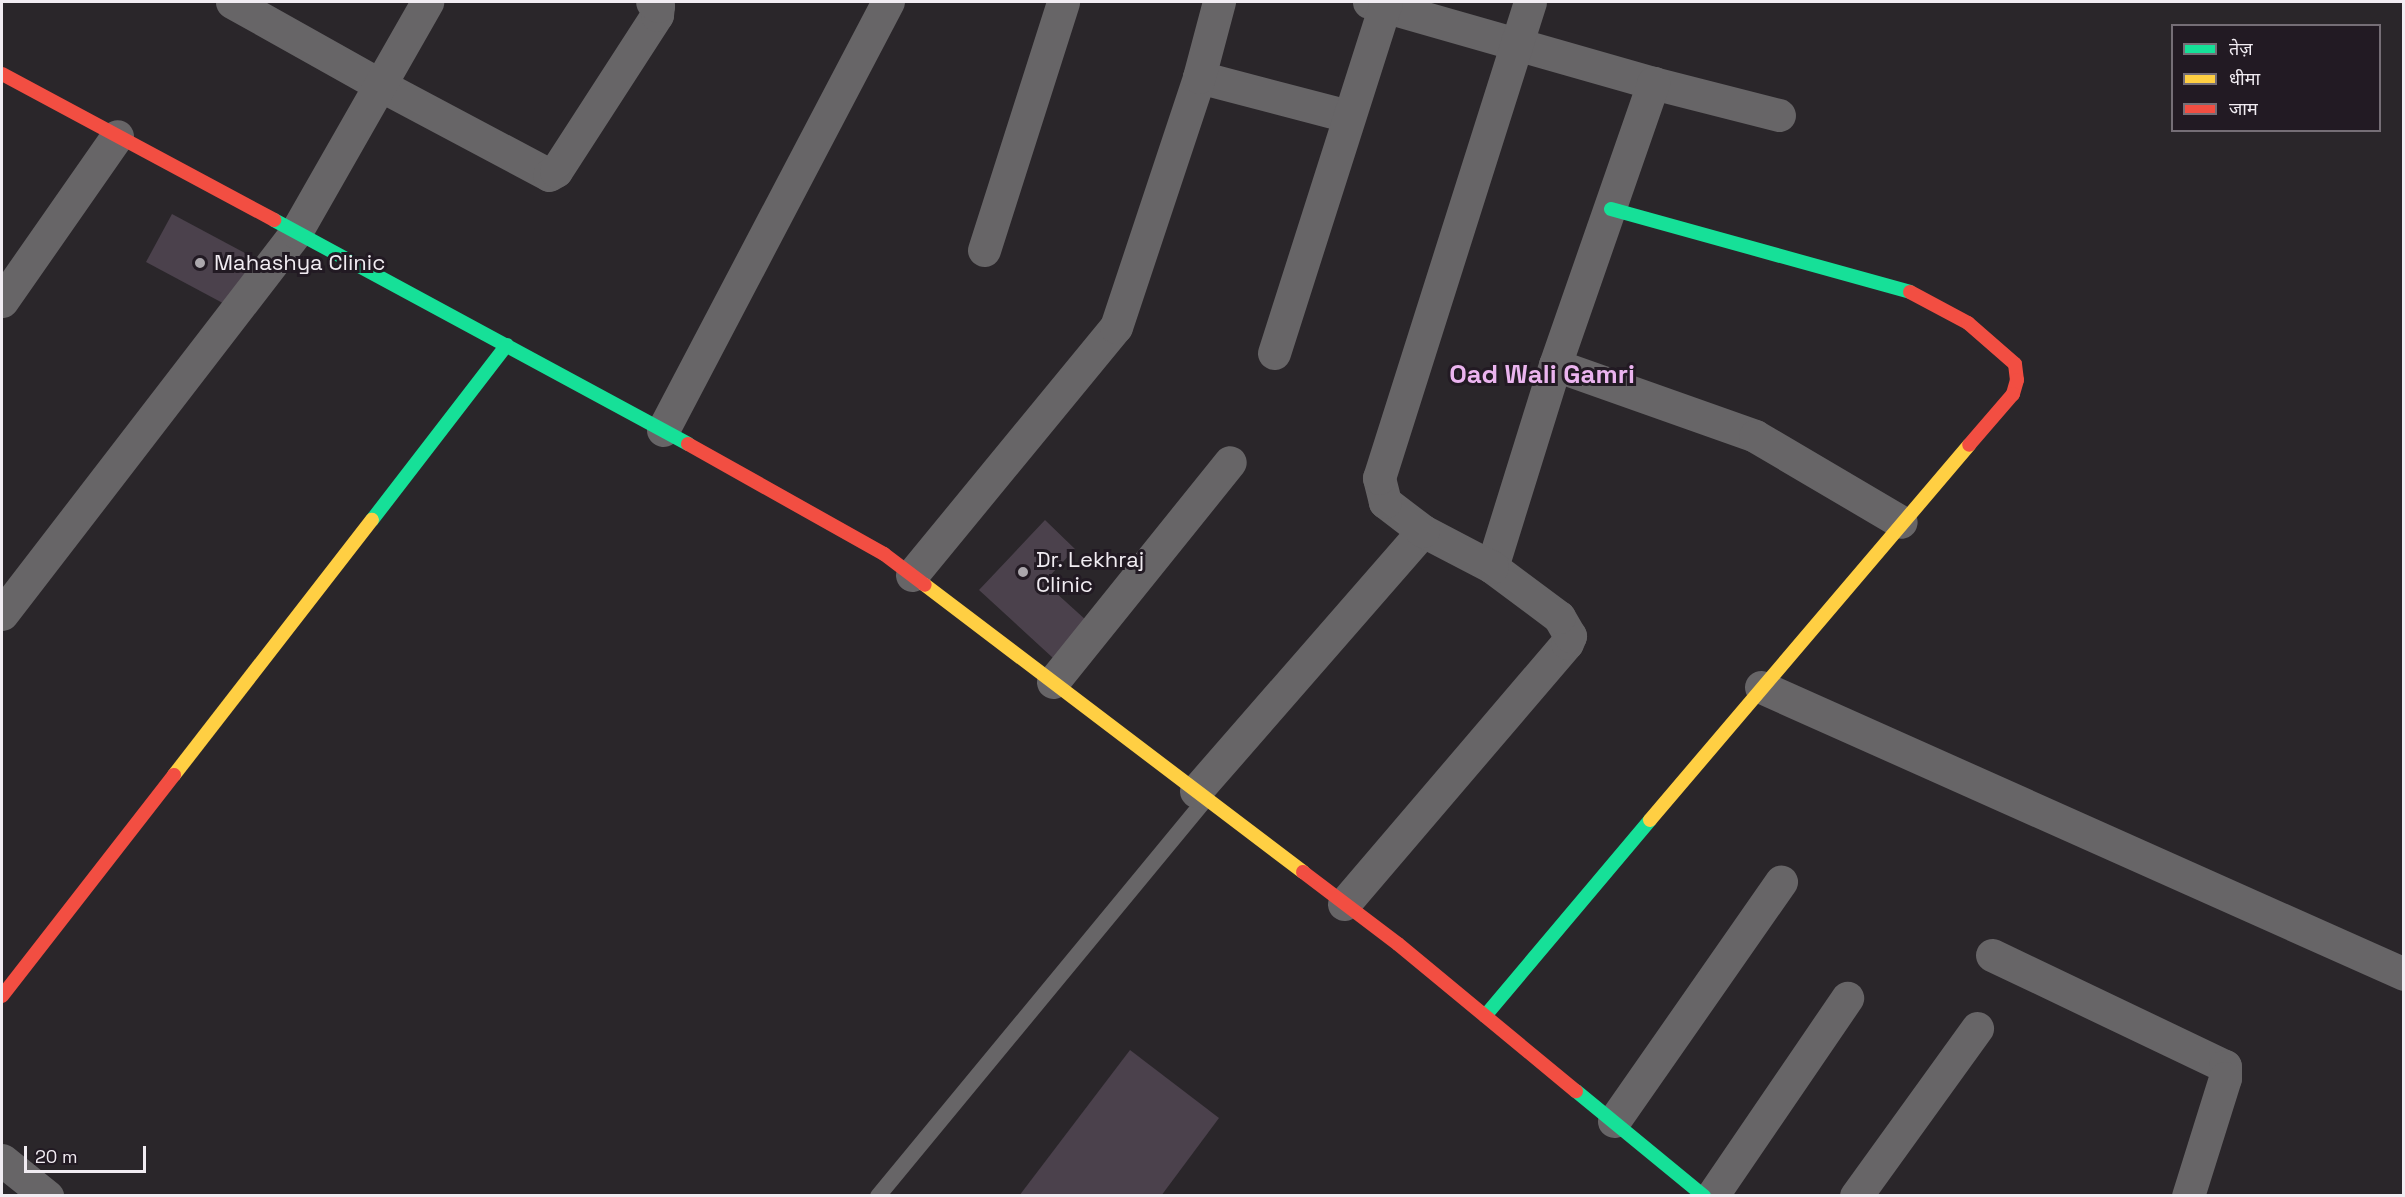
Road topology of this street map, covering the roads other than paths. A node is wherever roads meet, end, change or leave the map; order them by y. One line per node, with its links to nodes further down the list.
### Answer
1 (232, 2): 13 (street)
2 (427, 2): 13 (street)
3 (652, 2): 13 (street)
4 (888, 2): 24 (street)
5 (1064, 2): 19 (street)
6 (1219, 2): 11 (street)
7 (1530, 2): 9 (street)
8 (1380, 3): 9 (street); 15 (street)
9 (1517, 44): 12 (street); 27 (street)
10 (2, 74): 16 (street)
11 (1199, 77): 15 (street); 29 (street)
12 (1653, 83): 14 (street); 17 (street)
13 (380, 85): 18 (street)
14 (1779, 115)
15 (1348, 116): 22 (street)
16 (117, 136): 18 (street); 20 (street)
17 (1611, 209): 23 (street); 26 (street)
18 (296, 232): 21 (street); 30 (street)
19 (984, 250)
20 (2, 301)
21 (507, 345): 24 (street); 38 (street)
22 (1274, 353)
23 (1555, 365): 26 (street); 28 (street)
24 (663, 430): 29 (street)
25 (1230, 462): 31 (street)
26 (1901, 522): 32 (street)
27 (1423, 531): 28 (street); 33 (street)
28 (1492, 567): 35 (street)
29 (912, 575): 31 (street)
30 (2, 614)
31 (1053, 682): 33 (street)
32 (1761, 687): 37 (street); 40 (street)
33 (1201, 795): 35 (street); 45 (lane)
34 (1780, 882): 42 (street)
35 (1344, 904): 40 (street)
36 (1992, 955): 49 (street)
37 (2403, 974)
38 (2, 996)
39 (1847, 998): 47 (street)
40 (1485, 1016): 42 (street)
41 (1977, 1028): 48 (street)
42 (1614, 1121): 46 (street)
43 (2, 1160): 44 (street)
44 (47, 1196)
45 (878, 1196)
46 (1704, 1196)
47 (1712, 1196)
48 (1856, 1196)
49 (2187, 1196)

